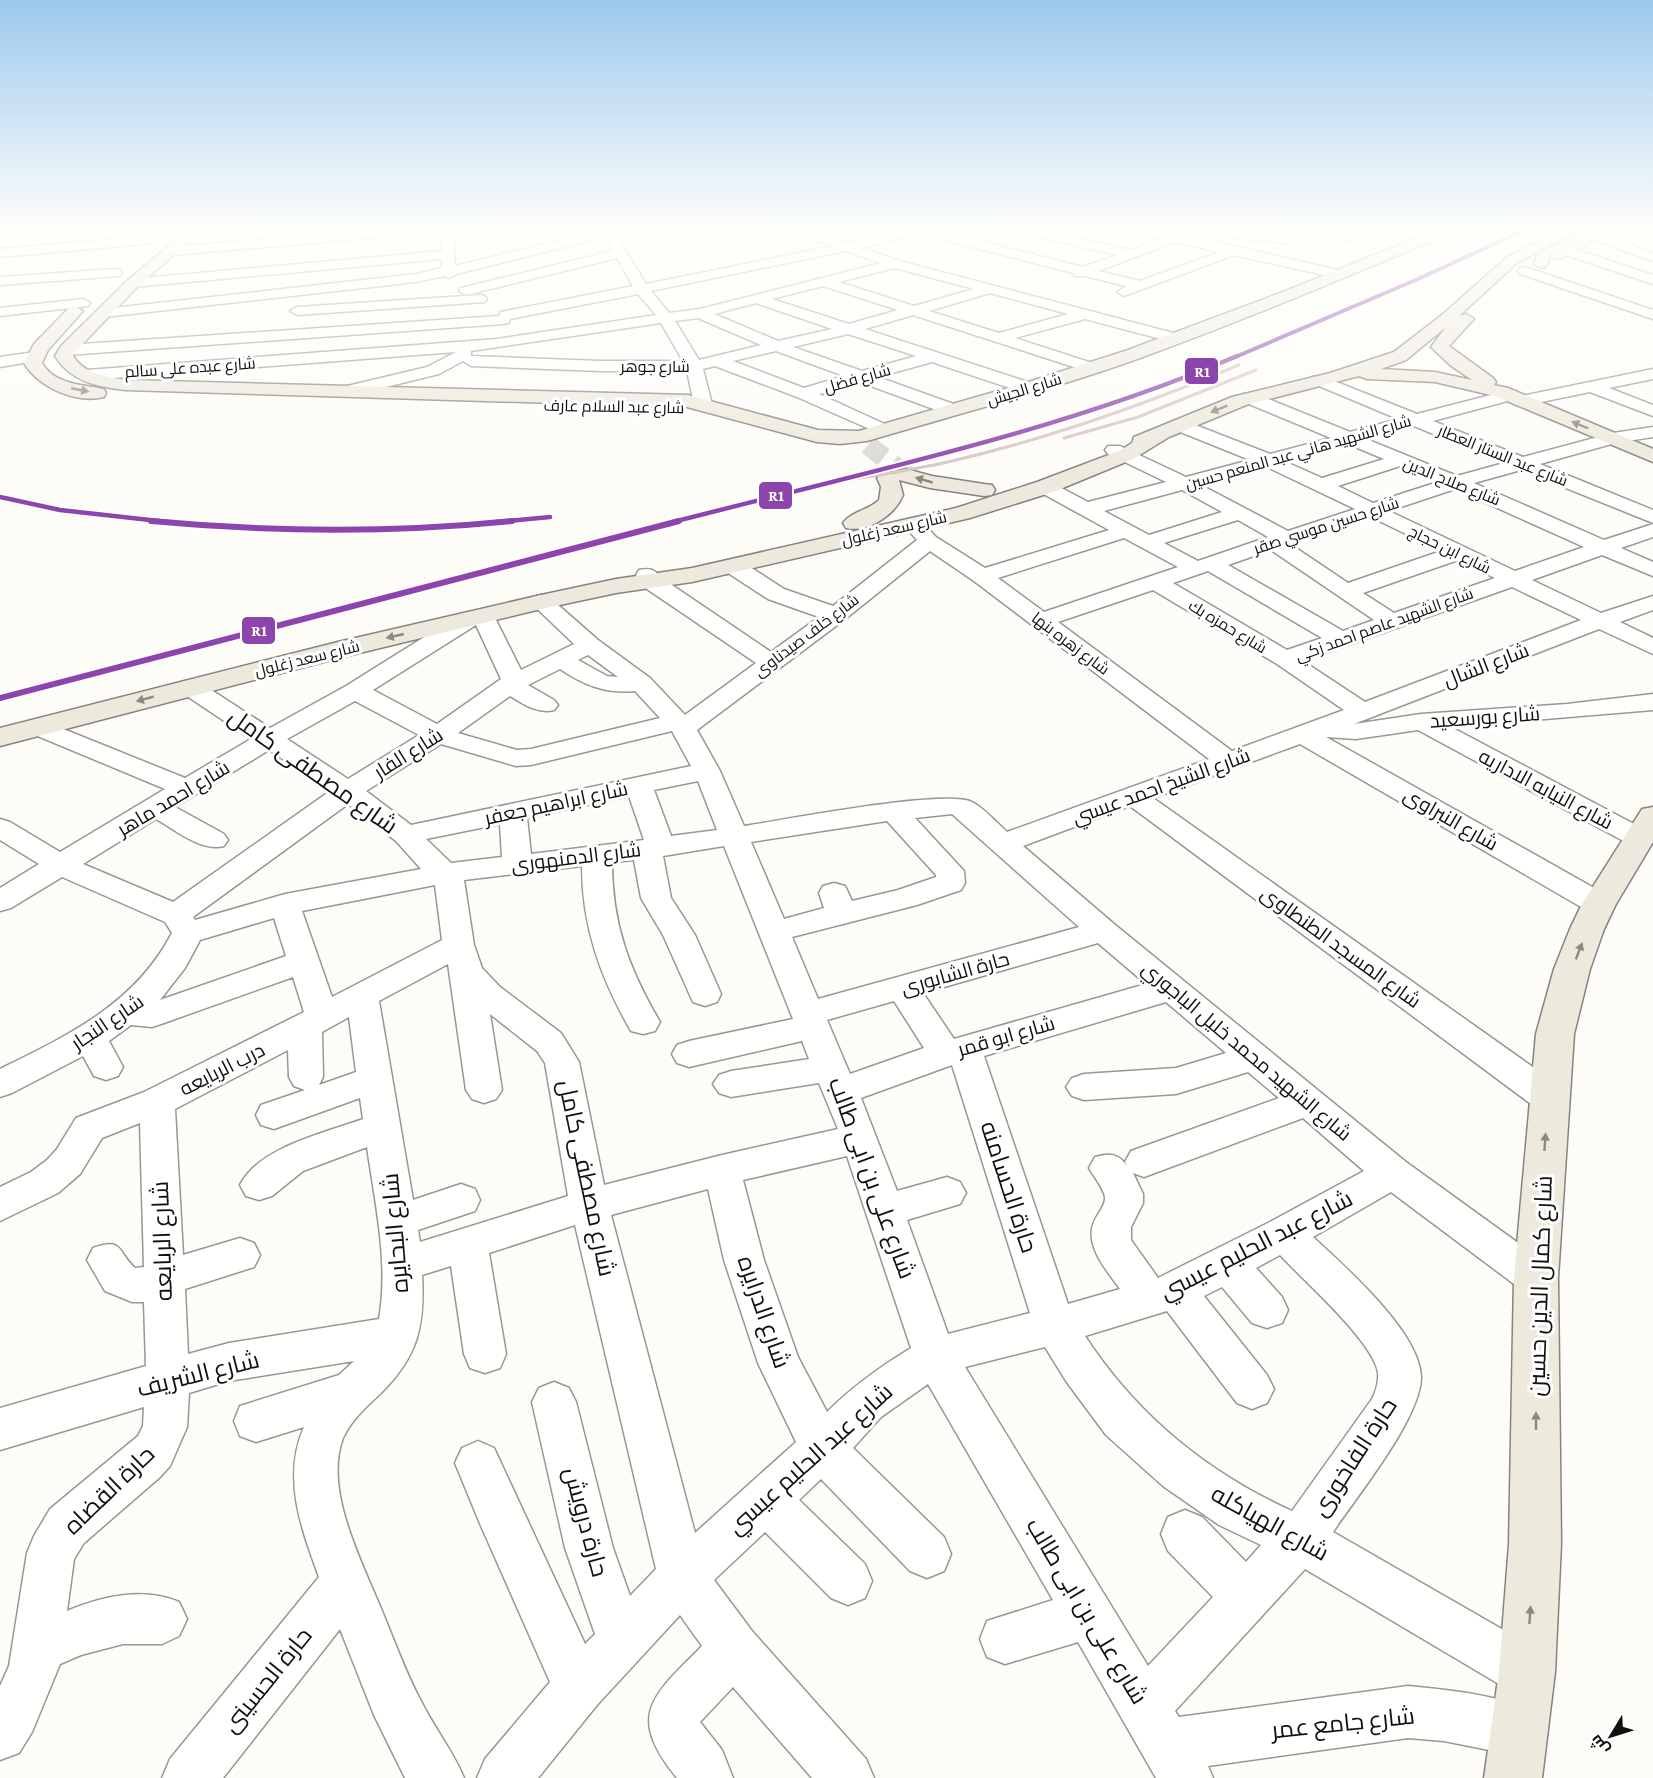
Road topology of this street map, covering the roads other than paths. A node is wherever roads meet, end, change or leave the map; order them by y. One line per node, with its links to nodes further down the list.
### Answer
1 (64, 311): 21 (main road)
2 (106, 311): 22 (main road)
3 (127, 311): 22 (street)
4 (128, 311): 22 (street)
5 (239, 311): 29 (street)
6 (299, 311): 20 (street)
7 (361, 311): 28 (street)
8 (495, 311): 25 (street)
9 (535, 311): 25 (street)
10 (660, 311): 26 (street)
11 (712, 311): 23 (street, شارع عبده على سالم)
12 (794, 311): 27 (street)
13 (913, 311): 27 (street, شارع جوهر); 30 (street)
14 (1077, 311): 30 (street, شارع فضل)
15 (1088, 311): 31 (street)
16 (1244, 311): 31 (main road, شارع الجيش)
17 (1455, 311): 43 (main road, شارع سعد زغلول)
18 (1476, 311): 41 (main road, شارع سعد زغلول)
19 (0, 312): 21 (street)
20 (283, 312)
21 (60, 314): 37 (main road)
22 (103, 314): 24 (street); 44 (main road)
23 (700, 314): 26 (street, شارع عبده على سالم); 33 (street)
24 (204, 317)
25 (505, 318): 28 (street); 32 (street)
26 (667, 320): 32 (street, شارع عبده على سالم); 46 (street)
27 (849, 329): 33 (street, شارع جوهر); 36 (street)
28 (358, 330): 29 (street); 35 (street)
29 (228, 338): 44 (street); 45 (street)
30 (1002, 338): 36 (street, شارع فضل); 47 (street)
31 (1176, 338): 47 (main road, شارع الجيش)
32 (479, 346): 34 (street, شارع عبده على سالم); 39 (street)
33 (777, 346): 40 (street, شارع جوهر); 48 (street)
34 (388, 354): 35 (street, شارع عبده على سالم); 56 (street)
35 (351, 356): 38 (street, شارع عبده على سالم); 56 (street)
36 (932, 357): 48 (street, شارع فضل); 54 (street)
37 (34, 360): 42 (street); 44 (main road); 51 (main road)
38 (287, 360): 45 (street, شارع عبده على سالم); 55 (street)
39 (453, 361): 46 (street, شارع جوهر); 56 (street)
40 (717, 361): 46 (street, شارع جوهر); 57 (street)
41 (1456, 361): 43 (main road); 59 (main road, شارع سعد زغلول)
42 (0, 362)
43 (1386, 362): 49 (main road, شارع سعد زغلول)
44 (74, 364): 45 (street, شارع عبده على سالم); 51 (main road); 52 (main road, شارع عبد السلام عارف)
45 (216, 365): 52 (street)
46 (694, 366): 61 (street)
47 (1092, 368): 54 (main road, شارع الجيش)
48 (862, 376): 57 (street, شارع فضل); 62 (street)
49 (1327, 378): 59 (main road); 60 (main road, شارع سعد زغلول); 64 (street, شارع عبد الستار العطار)
50 (1653, 378): 53 (street, شارع الشهيد هاني عبد المنعم حسين)
51 (47, 380): 58 (main road, شارع عبد السلام عارف, one-way to 58)
52 (204, 387): 55 (main road, شارع عبد السلام عارف)
53 (1592, 387): 59 (street, شارع الشهيد هاني عبد المنعم حسين); 63 (street)
54 (1028, 388): 62 (main road, شارع الجيش)
55 (279, 389): 58 (main road, شارع عبد السلام عارف)
56 (361, 391): 58 (main road, شارع عبد السلام عارف); 61 (main road, شارع عبد السلام عارف)
57 (803, 393): 65 (street)
58 (312, 394)
59 (1511, 396): 64 (street, شارع الشهيد هاني عبد المنعم حسين); 69 (main road, one-way to 59)
60 (1250, 398): 66 (main road, شارع سعد زغلول, one-way to 66); 68 (street, شارع صلاح الدين)
61 (703, 404): 65 (main road, شارع الجيش)
62 (953, 410): 65 (main road, شارع الجيش)
63 (1653, 411)
64 (1415, 419): 68 (street, شارع الشهيد هاني عبد المنعم حسين); 74 (street, شارع عبد الستار العطار)
65 (883, 430)
66 (1170, 430): 70 (main road, شارع سعد زغلول); 72 (street, شارع ابن حجاج)
67 (1653, 432): 69 (street, شارع حسين موسي صقر)
68 (1347, 438): 72 (street, شارع الشهيد هاني عبد المنعم حسين); 73 (street, شارع صلاح الدين)
69 (1613, 438): 71 (main road); 74 (street, شارع حسين موسي صقر)
70 (1120, 453): 76 (street); 78 (main road, شارع سعد زغلول); 79 (main road, شارع سعد زغلول)
71 (1653, 456)
72 (1267, 460): 76 (street, شارع الشهيد هاني عبد المنعم حسين); 77 (street, شارع ابن حجاج)
73 (1400, 460): 75 (street, شارع صلاح الدين); 77 (street)
74 (1522, 462): 75 (street, شارع حسين موسي صقر); 84 (street, شارع عبد الستار العطار)
75 (1456, 482): 82 (street, شارع حسين موسي صقر); 92 (street, شارع صلاح الدين)
76 (1185, 484): 80 (street, شارع الشهيد هاني عبد المنعم حسين); 83 (street)
77 (1321, 485): 82 (street, شارع ابن حجاج)
78 (1045, 487): 81 (street); 89 (main road, شارع سعد زغلول)
79 (984, 490): 85 (main road, شارع سعد زغلول); 85 (main road, one-way to 85)
80 (1141, 495): 81 (street, شارع الشهيد هاني عبد المنعم حسين); 86 (street)
81 (1086, 509): 88 (street)
82 (1372, 510): 90 (street, شارع حسين موسي صقر); 93 (street, شارع ابن حجاج)
83 (1240, 513): 86 (street); 90 (street)
84 (1653, 517)
85 (854, 523): 98 (main road, شارع سعد زغلول)
86 (1198, 526): 91 (street)
87 (1653, 530): 92 (street, شارع الشهيد عاصم احمد زكي)
88 (1126, 531): 91 (street); 97 (street)
89 (921, 533): 94 (main road, شارع سعد زغلول); 97 (street, شارع زهره بنها); 104 (street, شارع خلف صيدناوى)
90 (1280, 540): 95 (street, شارع حسين موسي صقر); 101 (street)
91 (1146, 542): 95 (street)
92 (1605, 547): 96 (street, شارع صلاح الدين); 99 (street, شارع الشهيد عاصم احمد زكي)
93 (1457, 553): 99 (street, شارع ابن حجاج); 101 (street)
94 (733, 566): 98 (main road, شارع سعد زغلول); 104 (street)
95 (1203, 566): 100 (street, شارع حسين موسي صقر); 109 (street)
96 (1653, 570)
97 (982, 576): 106 (street, شارع زهره بنها)
98 (649, 578): 102 (main road, شارع سعد زغلول); 113 (street)
99 (1511, 578): 107 (street, شارع الشهيد عاصم احمد زكي); 108 (street, شارع ابن حجاج)
100 (1153, 581): 106 (street, شارع حسين موسي صقر); 112 (street, شارع حمزه بك)
101 (1346, 591): 107 (street)
102 (541, 602): 105 (main road, شارع سعد زغلول); 111 (street, شارع على بن ابى طالب)
103 (1653, 603): 108 (street, شارع الشال)
104 (836, 615): 113 (street, شارع خلف صيدناوى)
105 (476, 617): 114 (street); 115 (main road, شارع سعد زغلول, one-way to 115); 116 (street, شارع احمد ماهر)
106 (1041, 620): 127 (street, شارع زهره بنها)
107 (1390, 621): 109 (street, شارع الشهيد عاصم احمد زكي)
108 (1600, 621): 110 (street, شارع ابن حجاج); 119 (street, شارع الشال)
109 (1342, 640): 112 (street, شارع الشهيد عاصم احمد زكي)
110 (1653, 647)
111 (575, 652): 114 (street, شارع الفار); 121 (street, شارع على بن ابى طالب)
112 (1285, 659): 119 (street, شارع حمزه بك)
113 (770, 662): 121 (street, شارع خلف صيدناوى)
114 (512, 683): 118 (street); 124 (street, شارع الفار)
115 (190, 687): 122 (main road, شارع سعد زغلول, one-way to 122); 126 (street, شارع مصطفى كامل)
116 (355, 691): 124 (street); 126 (street, شارع احمد ماهر)
117 (1653, 702): 120 (street, شارع بورسعيد)
118 (545, 705)
119 (1363, 712): 123 (street, شارع الشال)
120 (1421, 722): 123 (street, شارع بورسعيد); 137 (street, شارع النيابه الاداريه)
121 (680, 725): 124 (street); 128 (street, شارع على بن ابى طالب)
122 (37, 728): 125 (main road, شارع سعد زغلول); 130 (street)
123 (1311, 730): 127 (street, شارع الشيخ احمد عيسي); 150 (street, شارع النبراوى)
124 (438, 735): 131 (street, شارع الفار)
125 (0, 737)
126 (269, 739): 130 (street, شارع احمد ماهر); 131 (street, شارع مصطفى كامل)
127 (1230, 762): 132 (street, شارع الشيخ احمد عيسي)
128 (707, 771): 129 (street, شارع ابراهيم جعفر); 139 (street, شارع على بن ابى طالب)
129 (639, 786): 136 (street, شارع ابراهيم جعفر); 143 (street)
130 (188, 789): 133 (street, شارع احمد ماهر)
131 (348, 791): 140 (street, شارع مصطفى كامل); 151 (street, شارع الفار)
132 (1133, 796): 142 (street, شارع الشيخ احمد عيسي); 176 (street, شارع المسجد الطنطاوى)
133 (156, 808): 141 (street); 146 (street, شارع احمد ماهر)
134 (968, 810): 135 (street, شارع الدمنهورى); 142 (street, شارع الشهيد محمد خليل الباجوري)
135 (894, 812): 139 (street, شارع الدمنهورى); 153 (street)
136 (513, 813): 140 (street, شارع ابراهيم جعفر); 145 (street)
137 (1646, 827): 150 (main road, شارع كمال الدين حسين)
138 (0, 828): 146 (street)
139 (732, 834): 143 (street, شارع الدمنهورى); 153 (street, شارع على بن ابى طالب)
140 (406, 836): 147 (street, شارع مصطفى كامل)
141 (214, 840)
142 (1002, 843): 152 (street, شارع الشهيد محمد خليل الباجوري)
143 (654, 848): 144 (street, شارع الدمنهورى); 158 (street)
144 (597, 854): 145 (street, شارع الدمنهورى); 163 (street)
145 (516, 864): 147 (street, شارع الدمنهورى)
146 (61, 865): 148 (street, شارع احمد ماهر); 151 (street)
147 (448, 873): 149 (street, شارع الدمنهورى); 154 (street)
148 (0, 901)
149 (285, 904): 151 (street, شارع الدمنهورى); 155 (street)
150 (1599, 904): 176 (main road, شارع كمال الدين حسين, one-way to 150)
151 (182, 924): 160 (street, شارع النجار)
152 (1103, 931): 156 (street, حارة الشابورى); 157 (street, شارع الشهيد محمد خليل الباجوري)
153 (772, 932): 161 (street, شارع على بن ابى طالب)
154 (463, 958): 159 (street, درب الربايعه); 175 (street); 188 (street, شارع مصطفى كامل)
155 (304, 961): 160 (street); 162 (street)
156 (902, 988): 161 (street, حارة الشابورى); 165 (street, حارة الحسامنه)
157 (1173, 988): 165 (street, شارع ابو قمر); 167 (street, شارع الشهيد محمد خليل الباجوري)
158 (705, 994)
159 (362, 996): 162 (street, درب الربايعه); 171 (street, شارع البحايره)
160 (126, 1012): 164 (street, شارع النجار)
161 (810, 1021): 166 (street, حارة الشابورى); 170 (street, شارع على بن ابى طالب)
162 (314, 1022): 169 (street); 177 (street, درب الربايعه)
163 (643, 1022)
164 (90, 1036): 168 (street); 172 (street, شارع النجار)
165 (955, 1051): 170 (street, شارع ابو قمر); 201 (street, حارة الحسامنه)
166 (689, 1054)
167 (1254, 1057): 174 (street); 178 (street, شارع الشهيد محمد خليل الباجوري)
168 (106, 1067)
169 (306, 1077)
170 (836, 1079): 173 (street, شارع ابو قمر); 181 (street, شارع على بن ابى طالب)
171 (375, 1080): 179 (street); 180 (street, شارع البحايره)
172 (0, 1084)
173 (731, 1084)
174 (1084, 1087)
175 (484, 1090)
176 (1548, 1097): 197 (main road, شارع كمال الدين حسين, one-way to 176)
177 (157, 1102): 187 (street, درب الربايعه); 198 (street, شارع الربايعه)
178 (1308, 1102): 183 (street, شارع الشهيد محمد خليل الباجوري); 199 (street)
179 (274, 1115)
180 (382, 1127): 184 (street); 190 (street, شارع البحايره)
181 (860, 1139): 182 (street); 189 (street, شارع على بن ابى طالب)
182 (722, 1170): 188 (street); 211 (street, شارع الدرايره)
183 (1393, 1173): 191 (street, شارع عبد الحليم عيسي); 197 (street, شارع الشهيد محمد خليل الباجوري)
184 (259, 1185)
185 (947, 1192): 189 (street)
186 (461, 1200): 190 (street)
187 (0, 1205)
188 (589, 1205): 192 (street); 217 (street, شارع مصطفى كامل)
189 (885, 1210): 204 (street, شارع على بن ابى طالب)
190 (397, 1221): 196 (street, شارع البحايره)
191 (1284, 1234): 195 (street, شارع عبد الحليم عيسي); 215 (street, حارة الفاخورى)
192 (468, 1244): 196 (street); 203 (street)
193 (240, 1256): 198 (street)
194 (107, 1260): 198 (street)
195 (1227, 1264): 199 (street, شارع عبد الحليم عيسي); 200 (street)
196 (402, 1265): 202 (street, شارع البحايره)
197 (1536, 1278): 227 (main road, شارع كمال الدين حسين, one-way to 197)
198 (164, 1280): 205 (street, شارع الربايعه)
199 (1163, 1295): 201 (street, شارع عبد الحليم عيسي); 206 (street)
200 (1267, 1310)
201 (1055, 1326): 204 (street, شارع عبد الحليم عيسي); 215 (street, شارع الهياكله)
202 (399, 1335): 205 (street, شارع الشريف); 207 (street, شارع البحايره)
203 (485, 1354)
204 (935, 1356): 211 (street, شارع عبد الحليم عيسي); 221 (street, شارع على بن ابى طالب)
205 (168, 1380): 210 (street, شارع الشريف); 225 (street, حارة القضاه)
206 (1252, 1389)
207 (350, 1392): 209 (street); 219 (street, شارع البحايره)
208 (554, 1402): 224 (street, حارة درويش)
209 (256, 1421)
210 (0, 1429)
211 (822, 1448): 213 (street, شارع عبد الحليم عيسي); 216 (street, شارع الدرايره)
212 (478, 1462): 228 (street)
213 (766, 1500): 217 (street, شارع عبد الحليم عيسي); 218 (street)
214 (1185, 1534): 220 (street)
215 (1300, 1539): 220 (street); 227 (street, شارع الهياكله)
216 (927, 1554)
217 (682, 1576): 224 (street, شارع عبد الحليم عيسي); 226 (street, شارع مصطفى كامل)
218 (848, 1581)
219 (346, 1582): 232 (street, حارة الحسينى); 233 (street, شارع البحايره)
220 (1246, 1596): 230 (street)
221 (1090, 1614): 223 (street); 230 (street, شارع على بن ابى طالب)
222 (162, 1619): 225 (street)
223 (1005, 1639)
224 (622, 1641): 228 (street, شارع عبد الحليم عيسي)
225 (37, 1648): 229 (street, حارة القضاه)
226 (734, 1649): 235 (street); 236 (street, شارع مصطفى كامل)
227 (1527, 1672): 231 (main road, شارع كمال الدين حسين)
228 (579, 1687): 234 (street, شارع عبد الحليم عيسي)
229 (0, 1734)
230 (1166, 1743): 231 (street, شارع جامع عمر)
231 (1516, 1754)
232 (189, 1778)
233 (437, 1778)
234 (504, 1778)
235 (706, 1778)
236 (847, 1778)

